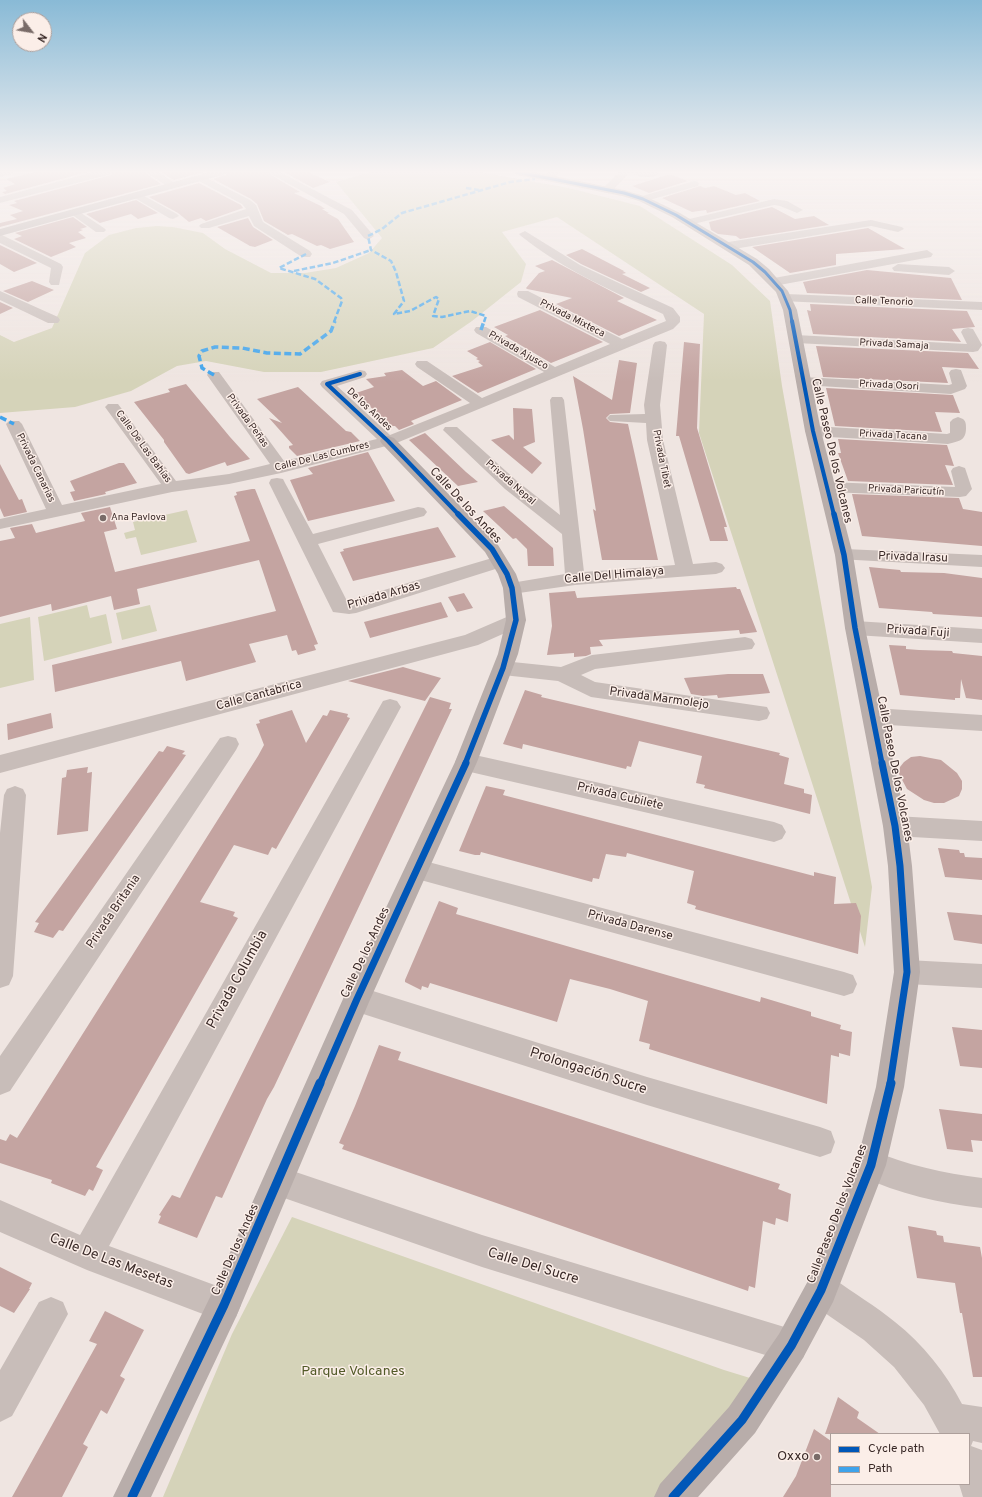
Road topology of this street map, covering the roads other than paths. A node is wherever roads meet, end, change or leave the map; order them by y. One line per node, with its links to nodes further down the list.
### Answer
1 (8, 242): 11 (street)
2 (286, 242): 7 (street)
3 (534, 242): 20 (street, Calle De Las Cumbres)
4 (721, 242): 6 (street)
5 (753, 242): 6 (street)
6 (728, 246): 12 (street)
7 (306, 254)
8 (927, 254): 9 (street)
9 (876, 263): 10 (street); 12 (street)
10 (949, 271)
11 (55, 282)
12 (780, 290): 15 (street, Calle Tenorio); 19 (street, Calle Paseo De los Volcanes)
13 (523, 294): 20 (street, Privada Mixteca)
14 (0, 295): 16 (street)
15 (982, 306)
16 (53, 320)
17 (481, 330): 23 (street, Privada Ajusco)
18 (968, 332): 19 (street, Privada Samaja)
19 (796, 339): 27 (street, Calle Paseo De los Volcanes)
20 (621, 344): 23 (street, Calle De Las Cumbres)
21 (660, 345): 32 (street, Privada Tibet)
22 (422, 364): 29 (street)
23 (554, 372): 29 (street, Calle De Las Cumbres)
24 (956, 372): 27 (street, Privada Osori)
25 (360, 374): 37 (street, De los Andes)
26 (214, 375): 39 (street, Privada Peñas)
27 (803, 381): 36 (street, Calle Paseo De los Volcanes)
28 (557, 400): 45 (street)
29 (481, 404): 37 (street, Calle De Las Cumbres)
30 (113, 407): 40 (street, Calle De Las Bahías)
31 (615, 418): 32 (street)
32 (653, 419): 51 (street, Privada Tibet)
33 (958, 422): 36 (street, Privada Tacana)
34 (14, 424): 42 (street, Privada Canarias)
35 (451, 430): 45 (street, Privada Nepal)
36 (813, 431): 41 (street, Calle Paseo De los Volcanes)
37 (388, 441): 39 (street, Calle De Las Cumbres); 49 (street, Calle De los Andes)
38 (959, 471): 41 (street, Privada Paricutín)
39 (279, 476): 40 (street, Calle De Las Cumbres); 46 (street, Privada Arbas)
40 (172, 487): 42 (street, Calle De Las Cumbres)
41 (827, 487): 47 (street, Calle Paseo De los Volcanes)
42 (56, 511): 44 (street, Calle De Las Cumbres)
43 (418, 512): 46 (street)
44 (0, 524)
45 (570, 533): 52 (street)
46 (308, 541): 49 (street, Privada Arbas)
47 (844, 555): 48 (street, Privada Irasu); 55 (street, Calle Paseo De los Volcanes)
48 (982, 561)
49 (499, 562): 53 (street, Calle De los Andes)
50 (716, 568): 51 (street, Calle Del Himalaya)
51 (685, 570): 52 (street, Calle Del Himalaya)
52 (575, 579): 53 (street, Calle Del Himalaya)
53 (512, 588): 54 (street, Calle De los Andes)
54 (516, 620): 58 (street, Calle De los Andes); 66 (street, Calle Cantabrica)
55 (855, 628): 56 (street, Privada Fuji); 62 (street, Calle Paseo De los Volcanes)
56 (982, 636)
57 (745, 644): 59 (street, Privada Marmolejo)
58 (503, 668): 59 (street, Privada Marmolejo); 65 (street, Calle De los Andes)
59 (562, 674): 61 (street, Privada Marmolejo)
60 (390, 707): 83 (street, Privada Columbia)
61 (759, 713)
62 (874, 716): 63 (street); 68 (street, Calle Paseo De los Volcanes)
63 (982, 724)
64 (228, 744): 77 (street, Privada Britania)
65 (466, 762): 70 (street, Privada Cubilete); 71 (street, Calle De los Andes)
66 (0, 764)
67 (15, 795): 73 (street)
68 (895, 826): 69 (street); 72 (street, Calle Paseo De los Volcanes)
69 (982, 831)
70 (774, 832)
71 (417, 869): 75 (street, Privada Darense); 76 (street, Calle De los Andes)
72 (907, 972): 74 (street); 79 (street, Calle Paseo De los Volcanes)
73 (0, 976)
74 (982, 976)
75 (844, 984)
76 (357, 999): 78 (street, Prolongación Sucre); 80 (street, Calle De los Andes)
77 (0, 1081)
78 (820, 1142)
79 (871, 1164): 81 (street); 84 (street, Calle Paseo De los Volcanes)
80 (278, 1182): 85 (street, Calle De los Andes); 87 (street, Calle Del Sucre)
81 (982, 1193)
82 (0, 1216): 83 (street, Calle De Las Mesetas)
83 (87, 1254): 85 (street, Calle De Las Mesetas)
84 (821, 1290): 87 (street, Calle Paseo De los Volcanes); 89 (street)
85 (224, 1305): 91 (street, Calle De los Andes)
86 (51, 1314): 88 (street)
87 (791, 1346): 92 (street, Calle Paseo De los Volcanes)
88 (0, 1404)
89 (964, 1426)
90 (970, 1466): 93 (street)
91 (132, 1497)
92 (673, 1497)
93 (982, 1497)

